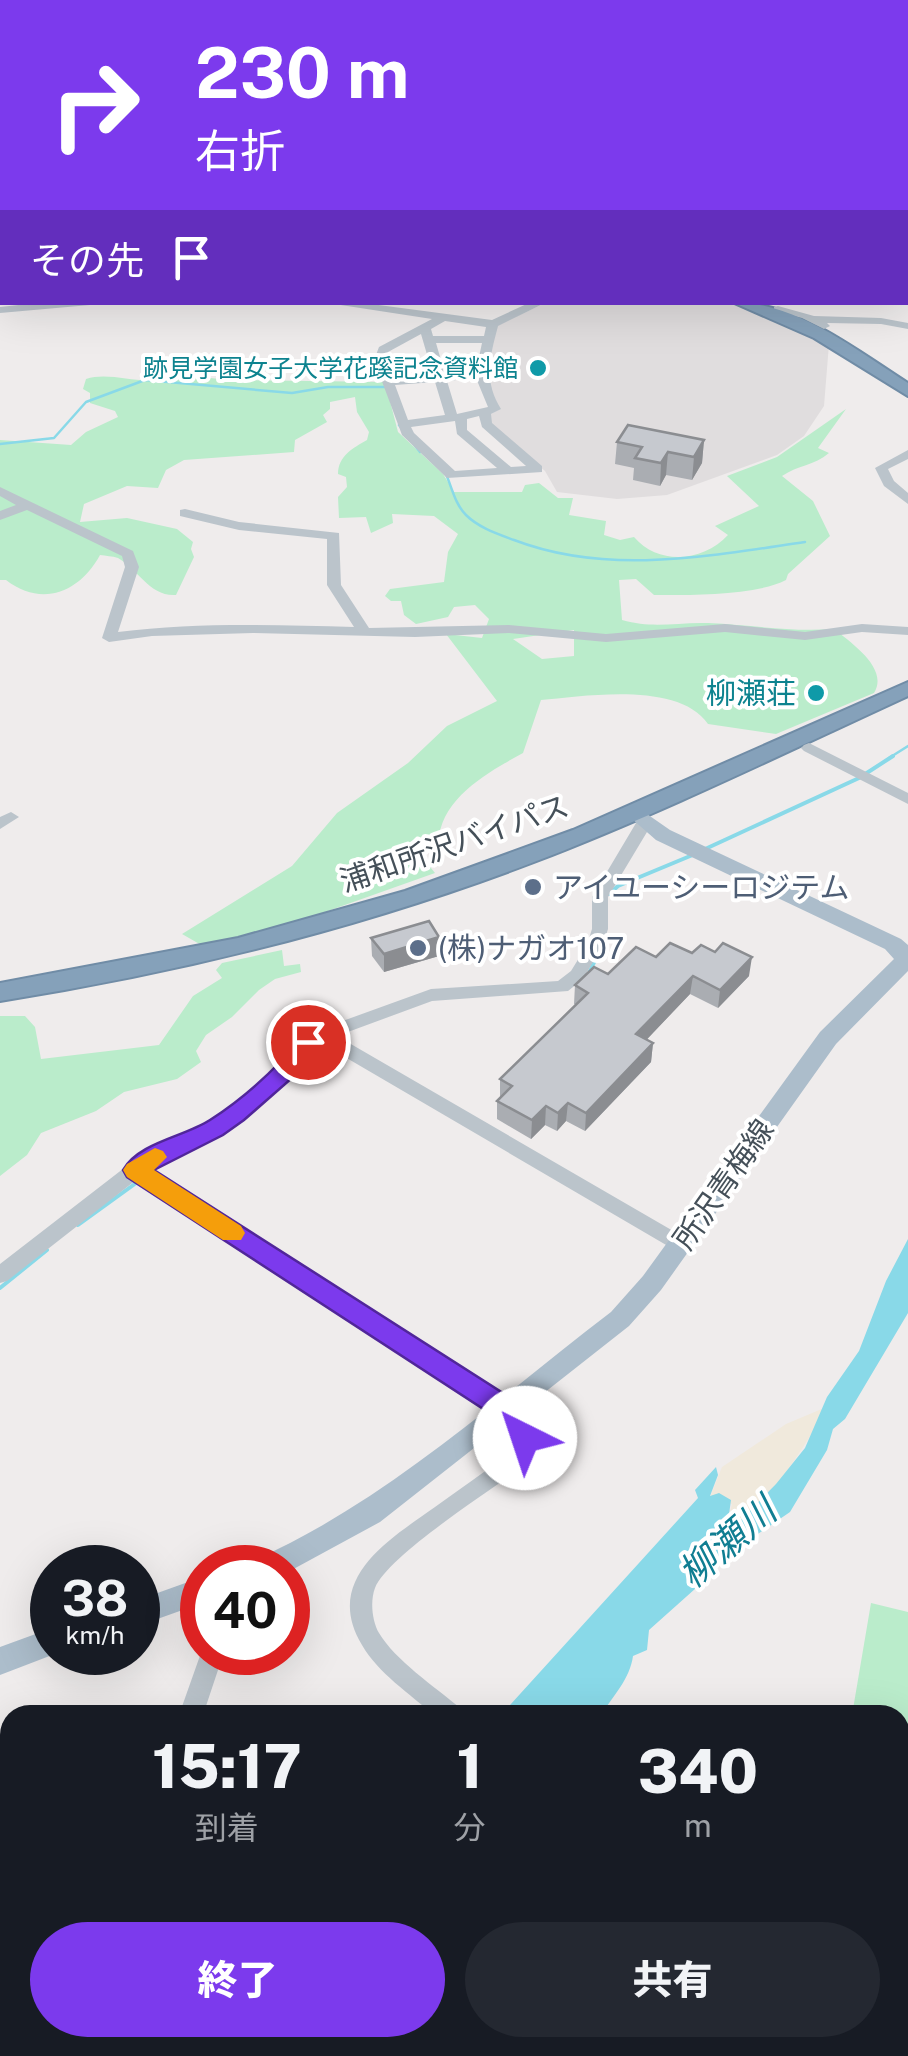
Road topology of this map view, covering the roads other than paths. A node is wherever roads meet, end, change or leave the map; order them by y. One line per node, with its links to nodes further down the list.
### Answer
1 (56, 305): 5 (street)
2 (348, 305): 6 (street)
3 (535, 305): 8 (street)
4 (777, 309): 7 (highway)
5 (0, 310)
6 (441, 318): 8 (street); 11 (street)
7 (812, 323): 9 (street); 10 (street); 16 (highway)
8 (493, 324): 12 (street)
9 (908, 326)
10 (829, 330)
11 (427, 333): 12 (street); 14 (street); 15 (street)
12 (489, 340): 13 (street)
13 (480, 374): 14 (street); 17 (street)
14 (439, 377): 15 (street); 18 (street)
15 (388, 382): 19 (street)
16 (908, 392)
17 (485, 414): 18 (street); 21 (street)
18 (457, 417): 19 (street); 21 (street)
19 (403, 424): 21 (street)
20 (908, 454): 23 (street)
21 (509, 472)
22 (0, 491): 24 (street)
23 (908, 500)
24 (26, 506): 26 (street); 28 (street)
25 (185, 513): 28 (street)
26 (0, 516)
27 (908, 631): 28 (street)
28 (365, 633)
29 (908, 685): 33 (highway, 浦和所沢バイパス)
30 (908, 704): 31 (highway, 浦和所沢バイパス)
31 (808, 748): 32 (street); 33 (highway, 浦和所沢バイパス)
32 (908, 799)
33 (639, 817): 34 (main road, 所沢青梅線); 35 (highway, 浦和所沢バイパス); 36 (highway, 浦和所沢バイパス); 37 (street)
34 (907, 954): 39 (main road, 所沢青梅線)
35 (0, 992)
36 (0, 1006)
37 (321, 1035): 38 (street); 39 (street)
38 (135, 1170): 40 (street); 41 (street)
39 (680, 1244): 41 (main road, 所沢青梅線)
40 (0, 1275)
41 (507, 1410): 42 (main road, 所沢青梅線); 47 (street)
42 (310, 1548)
43 (30, 1650): 44 (main road)
44 (0, 1660)
45 (206, 1675): 46 (street)
46 (195, 1705)
47 (439, 1705)

